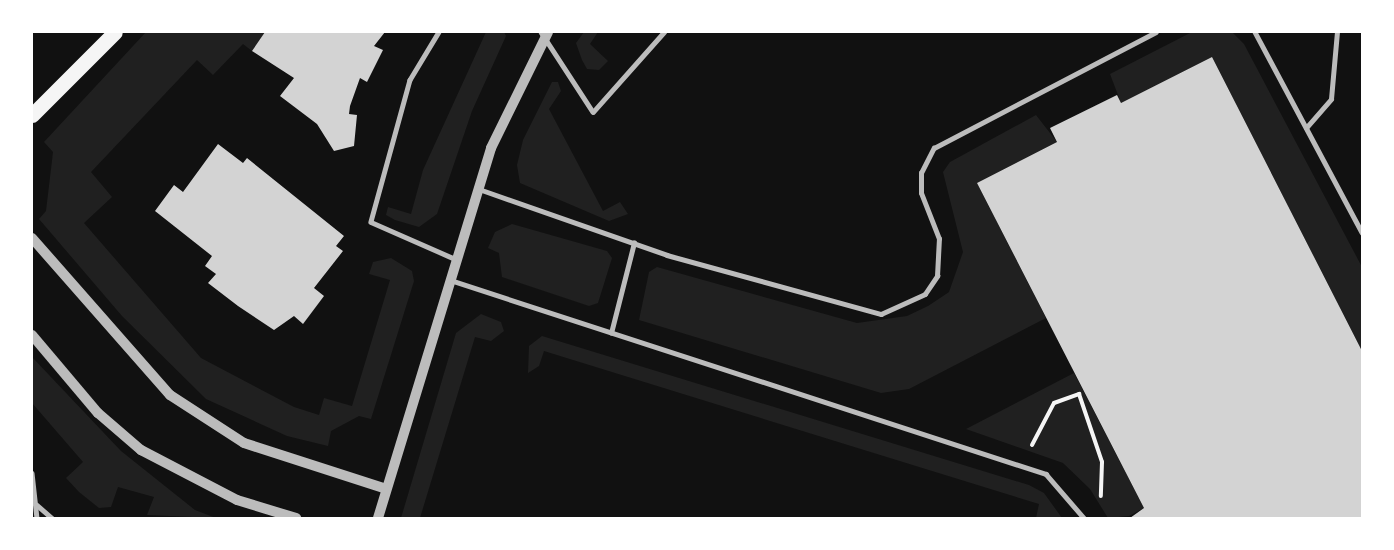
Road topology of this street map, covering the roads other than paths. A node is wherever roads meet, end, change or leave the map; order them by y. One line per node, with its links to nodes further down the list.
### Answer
1 (115, 32): 8 (main road)
2 (438, 32): 14 (lane)
3 (664, 32): 7 (lane)
4 (1156, 32): 13 (lane)
5 (1255, 32): 9 (lane)
6 (1338, 32): 9 (lane)
7 (545, 33): 10 (street)
8 (32, 116)
9 (1306, 128): 11 (lane)
10 (477, 188): 13 (lane); 14 (street)
11 (1362, 232)
12 (32, 238): 19 (street)
13 (634, 243): 16 (lane)
14 (453, 258): 15 (street)
15 (447, 279): 16 (lane); 19 (street)
16 (610, 333): 25 (lane)
17 (32, 335): 23 (street)
18 (32, 474): 20 (lane)
19 (386, 489): 24 (street)
20 (37, 505): 21 (lane); 22 (lane)
21 (39, 519)
22 (52, 519)
23 (296, 519)
24 (378, 519)
25 (1084, 519)

